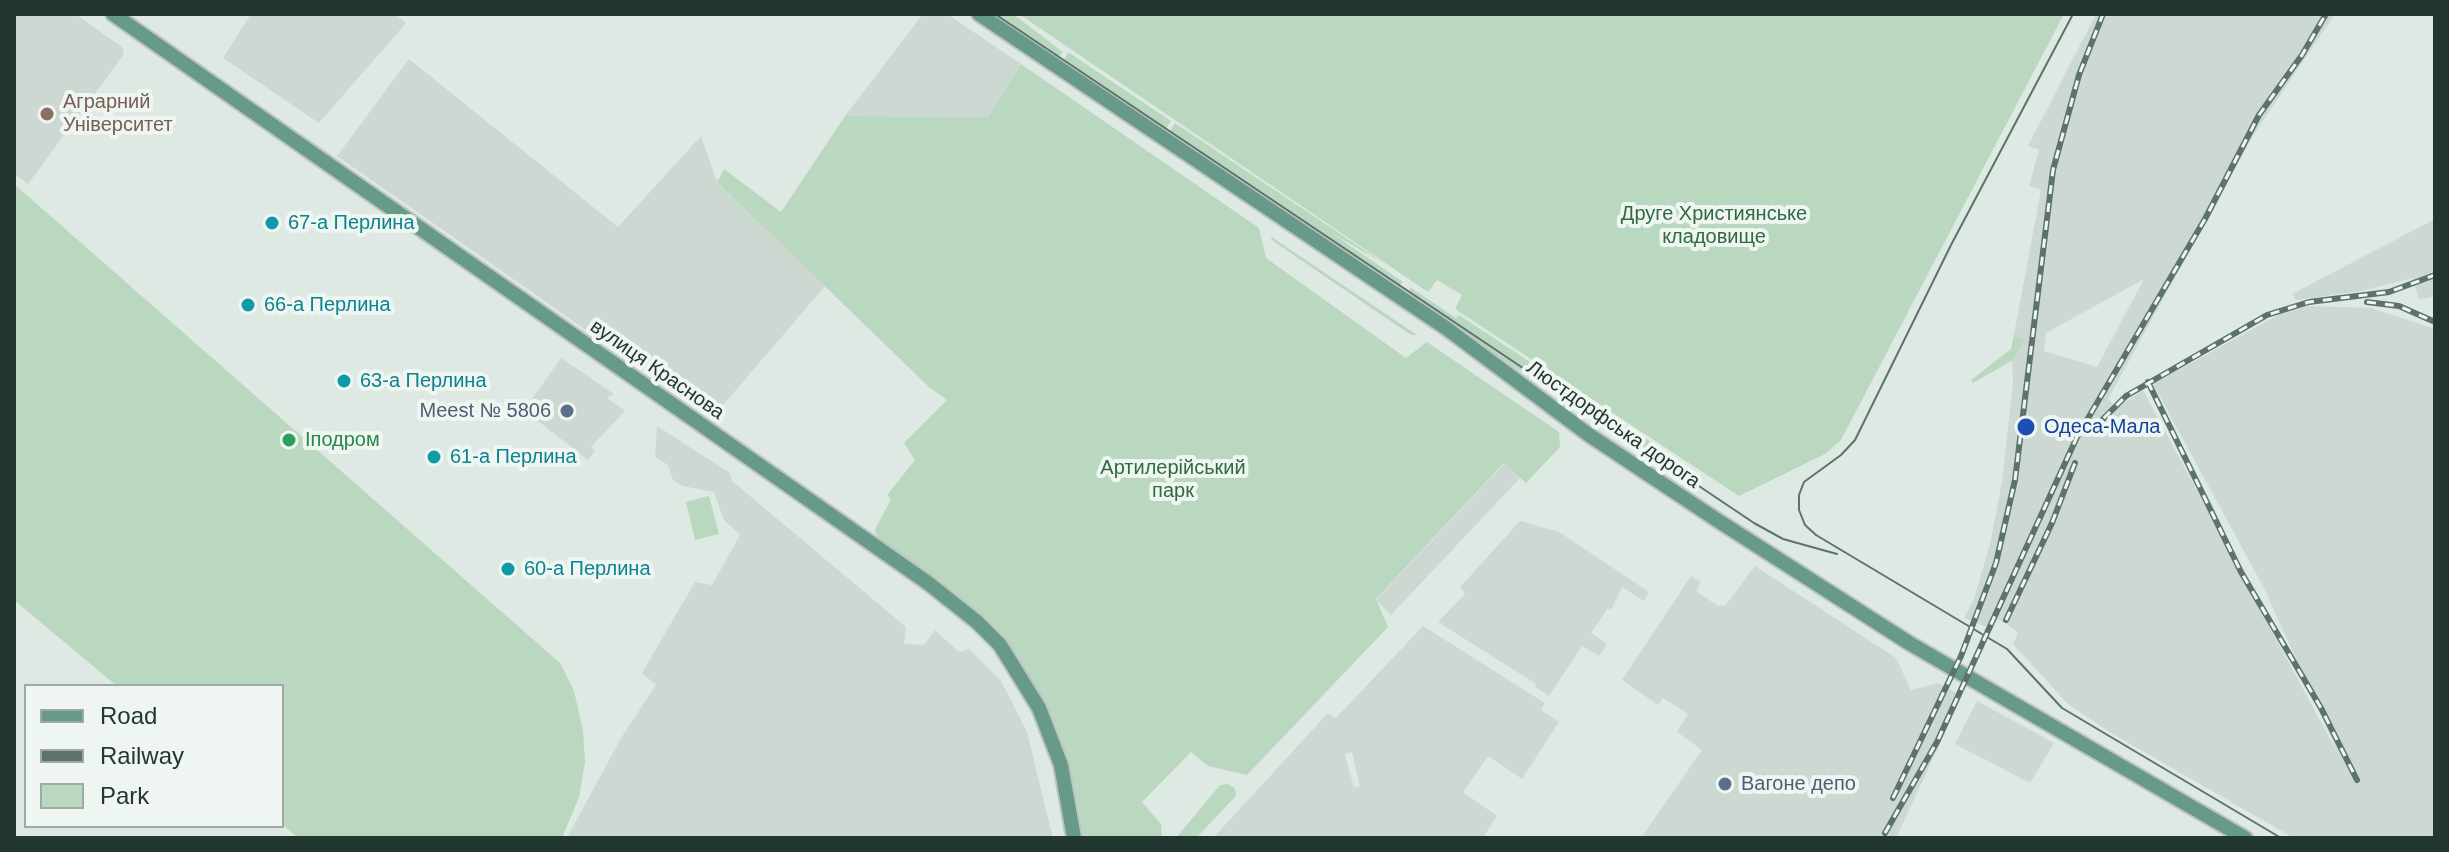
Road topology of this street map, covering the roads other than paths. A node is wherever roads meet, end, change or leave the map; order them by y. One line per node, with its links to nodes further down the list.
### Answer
1 (113, 14): 3 (main road, вулиця Краснова)
2 (979, 14): 4 (main road, Люстдорфська дорога)
3 (1074, 838)
4 (2245, 838)

